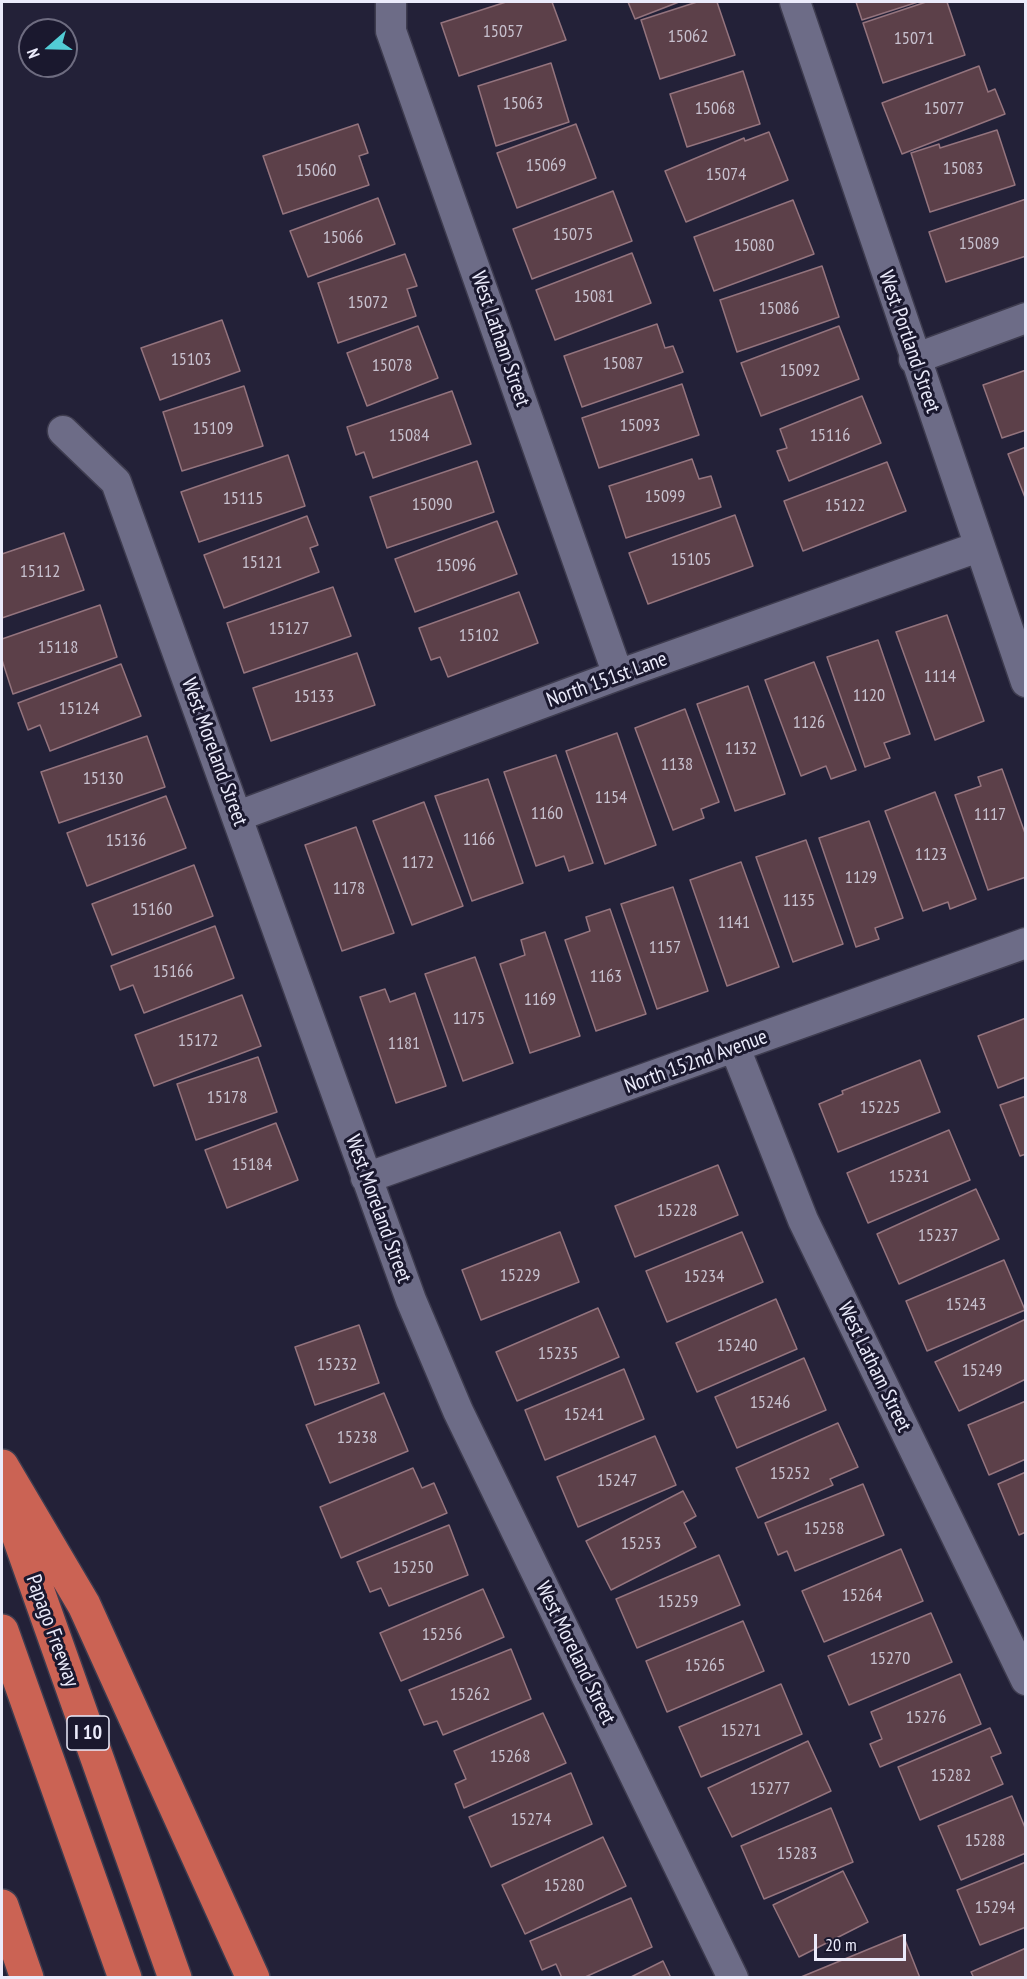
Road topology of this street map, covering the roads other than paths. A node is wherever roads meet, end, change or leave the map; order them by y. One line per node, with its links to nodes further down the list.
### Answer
1 (391, 2): 7 (street, West Latham Street)
2 (795, 2): 4 (street, West Portland Street)
3 (1026, 318): 4 (street)
4 (914, 359): 6 (street, West Portland Street)
5 (63, 431): 9 (street, West Moreland Street)
6 (978, 547): 7 (street, North 151st Lane); 8 (street, West Portland Street)
7 (618, 675): 9 (street, North 151st Lane)
8 (1026, 682)
9 (237, 816): 12 (street, West Moreland Street)
10 (1026, 943): 11 (street, North 152nd Avenue)
11 (735, 1048): 12 (street, North 152nd Avenue); 16 (street, West Latham Street)
12 (366, 1178): 22 (street, West Moreland Street)
13 (2, 1466): 21 (highway)
14 (2, 1489): 20 (highway, Papago Freeway / I 10)
15 (2, 1631): 19 (highway)
16 (1026, 1680)
17 (2, 1906): 18 (highway)
18 (27, 1977)
19 (125, 1977)
20 (175, 1977)
21 (253, 1977)
22 (733, 1977)

